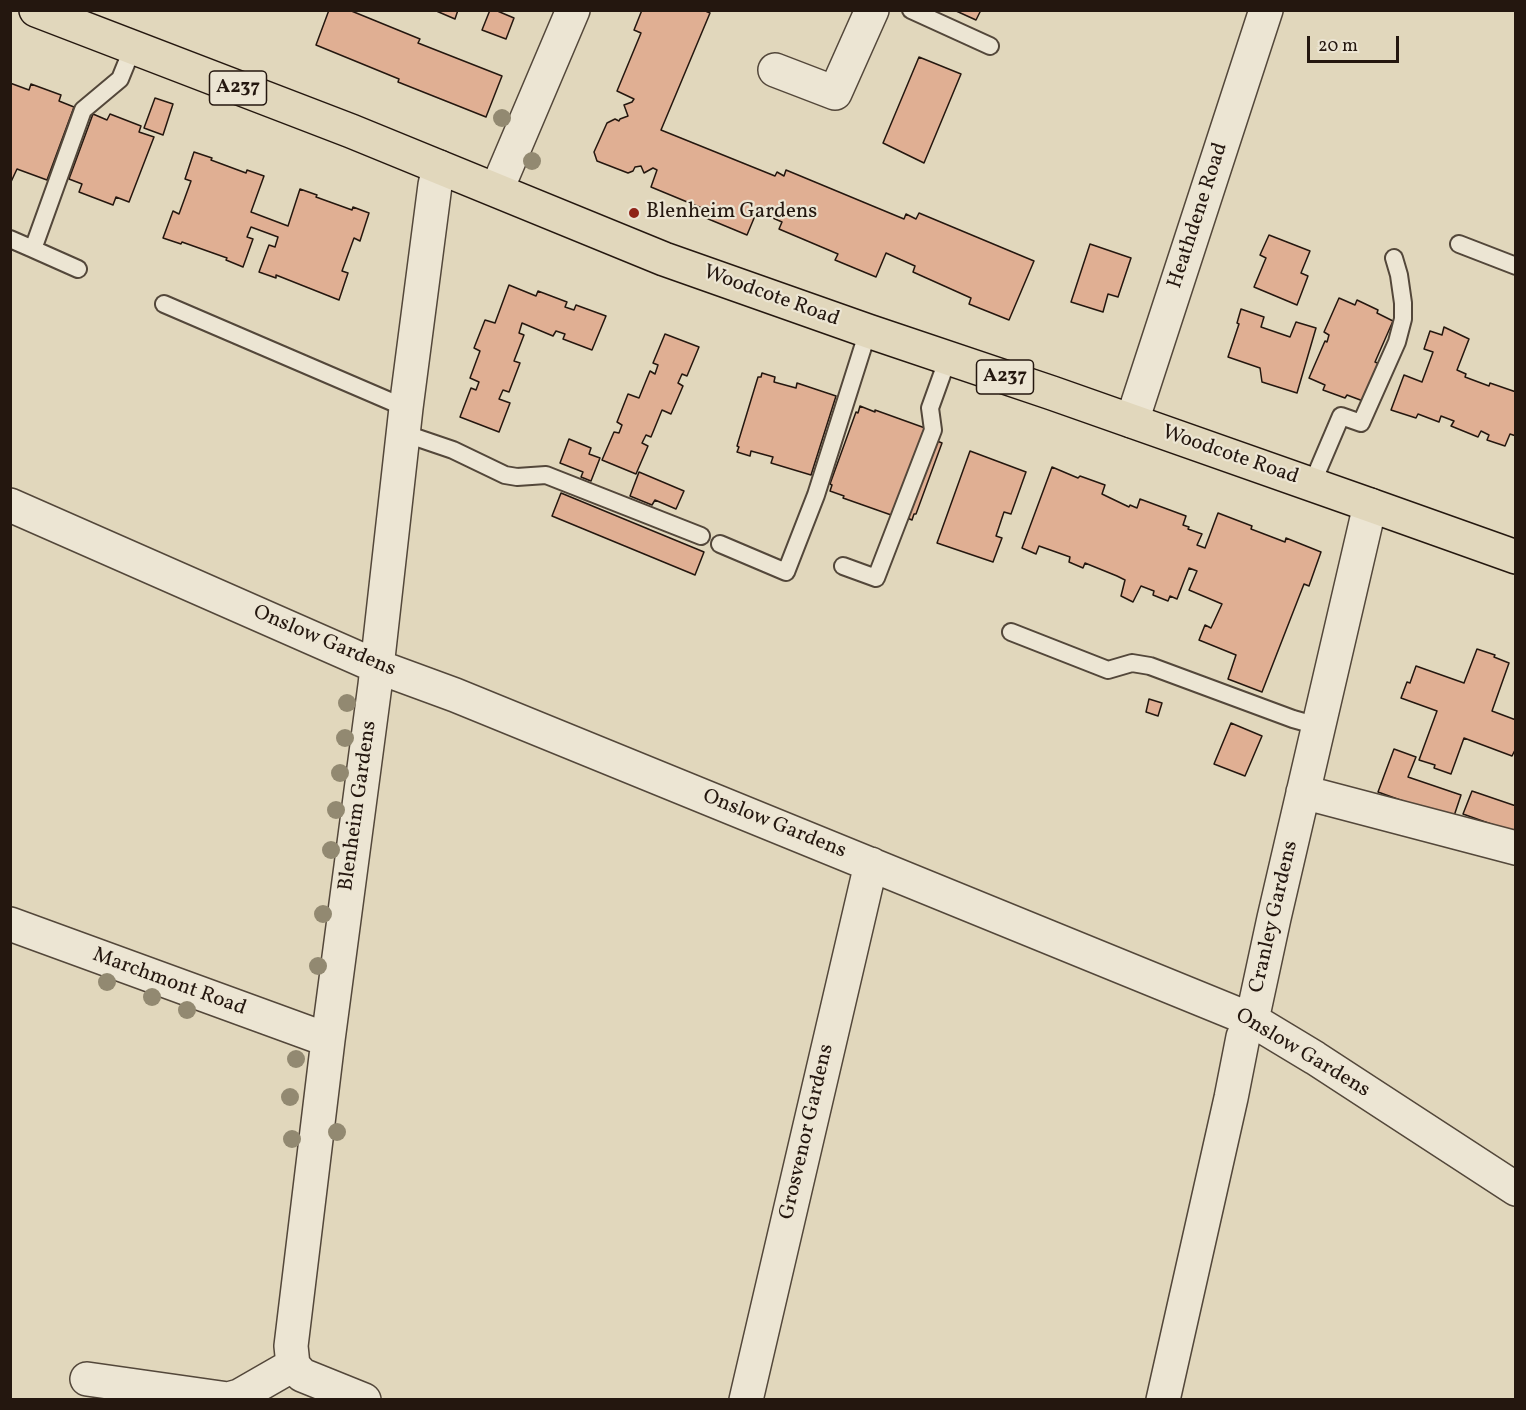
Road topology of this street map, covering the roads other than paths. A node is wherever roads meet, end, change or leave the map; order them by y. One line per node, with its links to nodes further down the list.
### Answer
1 (36, 10): 7 (main road, Woodcote Road / A237)
2 (573, 10): 10 (street)
3 (872, 10): 8 (street)
4 (911, 10): 6 (lane)
5 (1266, 10): 21 (street, Heathdene Road)
6 (990, 46)
7 (133, 47): 9 (main road, Woodcote Road / A237); 13 (lane)
8 (775, 70)
9 (439, 167): 10 (main road, Woodcote Road / A237); 20 (street, Blenheim Gardens)
10 (497, 189): 18 (main road, Woodcote Road / A237)
11 (10, 239): 13 (lane)
12 (1459, 244): 15 (lane)
13 (33, 249): 16 (lane)
14 (1394, 258): 22 (lane)
15 (1515, 266)
16 (78, 269)
17 (164, 304): 20 (lane)
18 (868, 332): 19 (main road, Woodcote Road / A237); 26 (lane)
19 (948, 358): 21 (main road, Woodcote Road / A237); 28 (lane)
20 (405, 421): 25 (lane); 30 (street, Blenheim Gardens)
21 (1132, 421): 22 (main road, Woodcote Road / A237)
22 (1312, 484): 24 (main road, Woodcote Road / A237)
23 (10, 504): 30 (street, Onslow Gardens)
24 (1370, 504): 27 (main road, Woodcote Road / A237); 31 (street, Cranley Gardens)
25 (701, 536)
26 (720, 544)
27 (1515, 557)
28 (843, 566)
29 (1011, 632): 31 (lane)
30 (376, 666): 34 (street, Onslow Gardens); 37 (street, Blenheim Gardens)
31 (1318, 726): 32 (street, Cranley Gardens)
32 (1303, 792): 33 (street); 36 (street, Cranley Gardens)
33 (1515, 848)
34 (871, 864): 36 (street, Onslow Gardens); 42 (street, Grosvenor Gardens)
35 (10, 924): 37 (street, Marchmont Road)
36 (1252, 1020): 38 (street, Onslow Gardens); 43 (street, Cranley Gardens)
37 (328, 1040): 39 (street, Blenheim Gardens)
38 (1515, 1189)
39 (293, 1365): 40 (street); 41 (street)
40 (87, 1379)
41 (364, 1400)
42 (746, 1400)
43 (1162, 1400)

